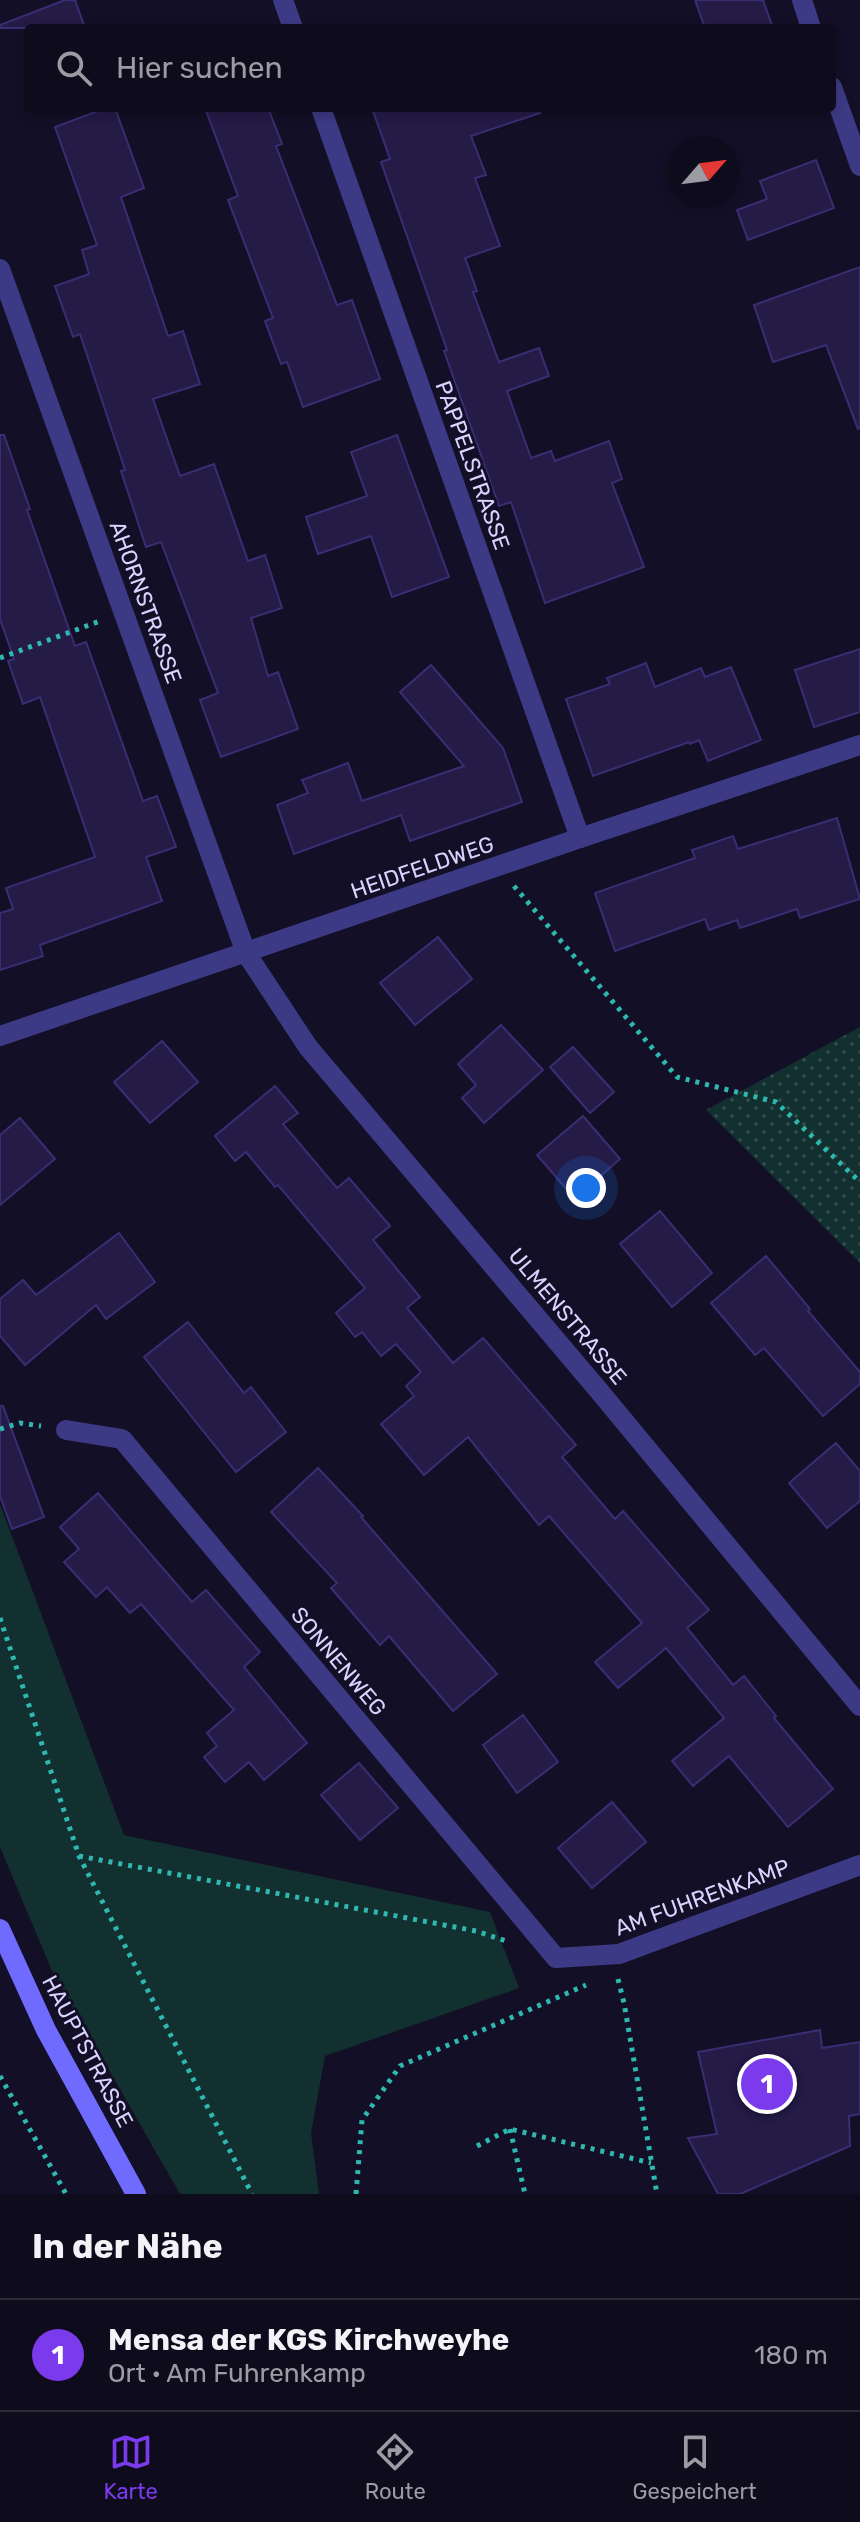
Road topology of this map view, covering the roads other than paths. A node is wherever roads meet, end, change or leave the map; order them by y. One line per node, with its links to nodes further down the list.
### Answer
1 (283, 0): 3 (street)
2 (802, 0): 4 (street)
3 (292, 24)
4 (810, 24)
5 (836, 98): 7 (street)
6 (322, 112): 10 (street, PAPPELSTRASSE)
7 (860, 166)
8 (0, 269): 11 (street, AHORNSTRASSE)
9 (860, 745): 10 (street, HEIDFELDWEG)
10 (580, 838): 11 (street, HEIDFELDWEG)
11 (246, 953): 12 (street, HEIDFELDWEG); 14 (street, ULMENSTRASSE)
12 (0, 1036)
13 (66, 1430): 17 (street, SONNENWEG)
14 (860, 1706)
15 (860, 1865): 17 (street, AM FUHRENKAMP)
16 (0, 1929): 18 (main road, HAUPTSTRASSE)
17 (556, 1958)
18 (136, 2194)

